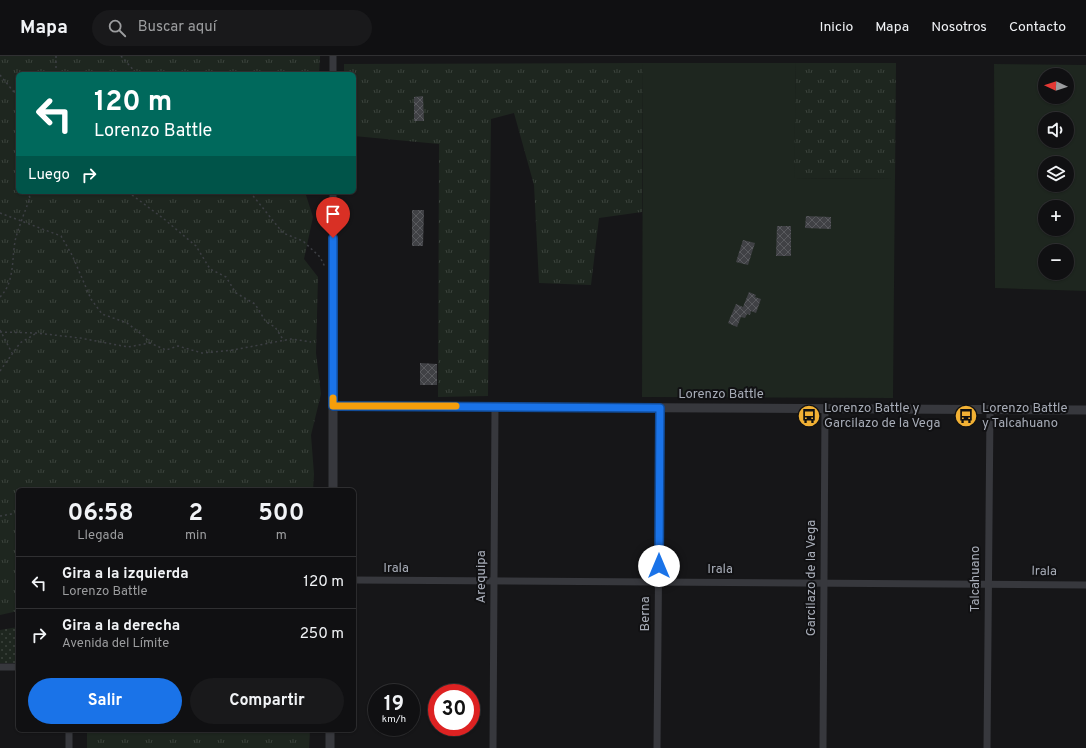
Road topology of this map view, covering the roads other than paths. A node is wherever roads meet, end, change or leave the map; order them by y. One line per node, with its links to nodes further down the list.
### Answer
1 (333, 56): 2 (street)
2 (333, 72)
3 (333, 194): 4 (street)
4 (333, 406): 5 (street, Lorenzo Battle); 10 (street)
5 (495, 406): 6 (street, Lorenzo Battle); 12 (street, Arequipa)
6 (660, 408): 7 (street, Lorenzo Battle); 13 (street, Berna)
7 (825, 408): 8 (street, Lorenzo Battle); 14 (street, Garcilazo de la Vega)
8 (990, 409): 9 (street, Lorenzo Battle); 15 (street, Talcahuano)
9 (1086, 410)
10 (333, 488)
11 (356, 580): 12 (street, Irala)
12 (494, 581): 13 (street, Irala); 23 (street, Arequipa)
13 (659, 582): 14 (street, Irala); 24 (street, Berna)
14 (824, 583): 15 (street, Irala); 25 (street, Garcilazo de la Vega)
15 (988, 584): 16 (street, Irala); 26 (street, Talcahuano)
16 (1086, 585)
17 (0, 667): 18 (street)
18 (16, 667)
19 (69, 732): 21 (street)
20 (330, 732): 22 (street)
21 (69, 748)
22 (330, 748)
23 (493, 748)
24 (658, 748)
25 (823, 748)
26 (987, 748)

